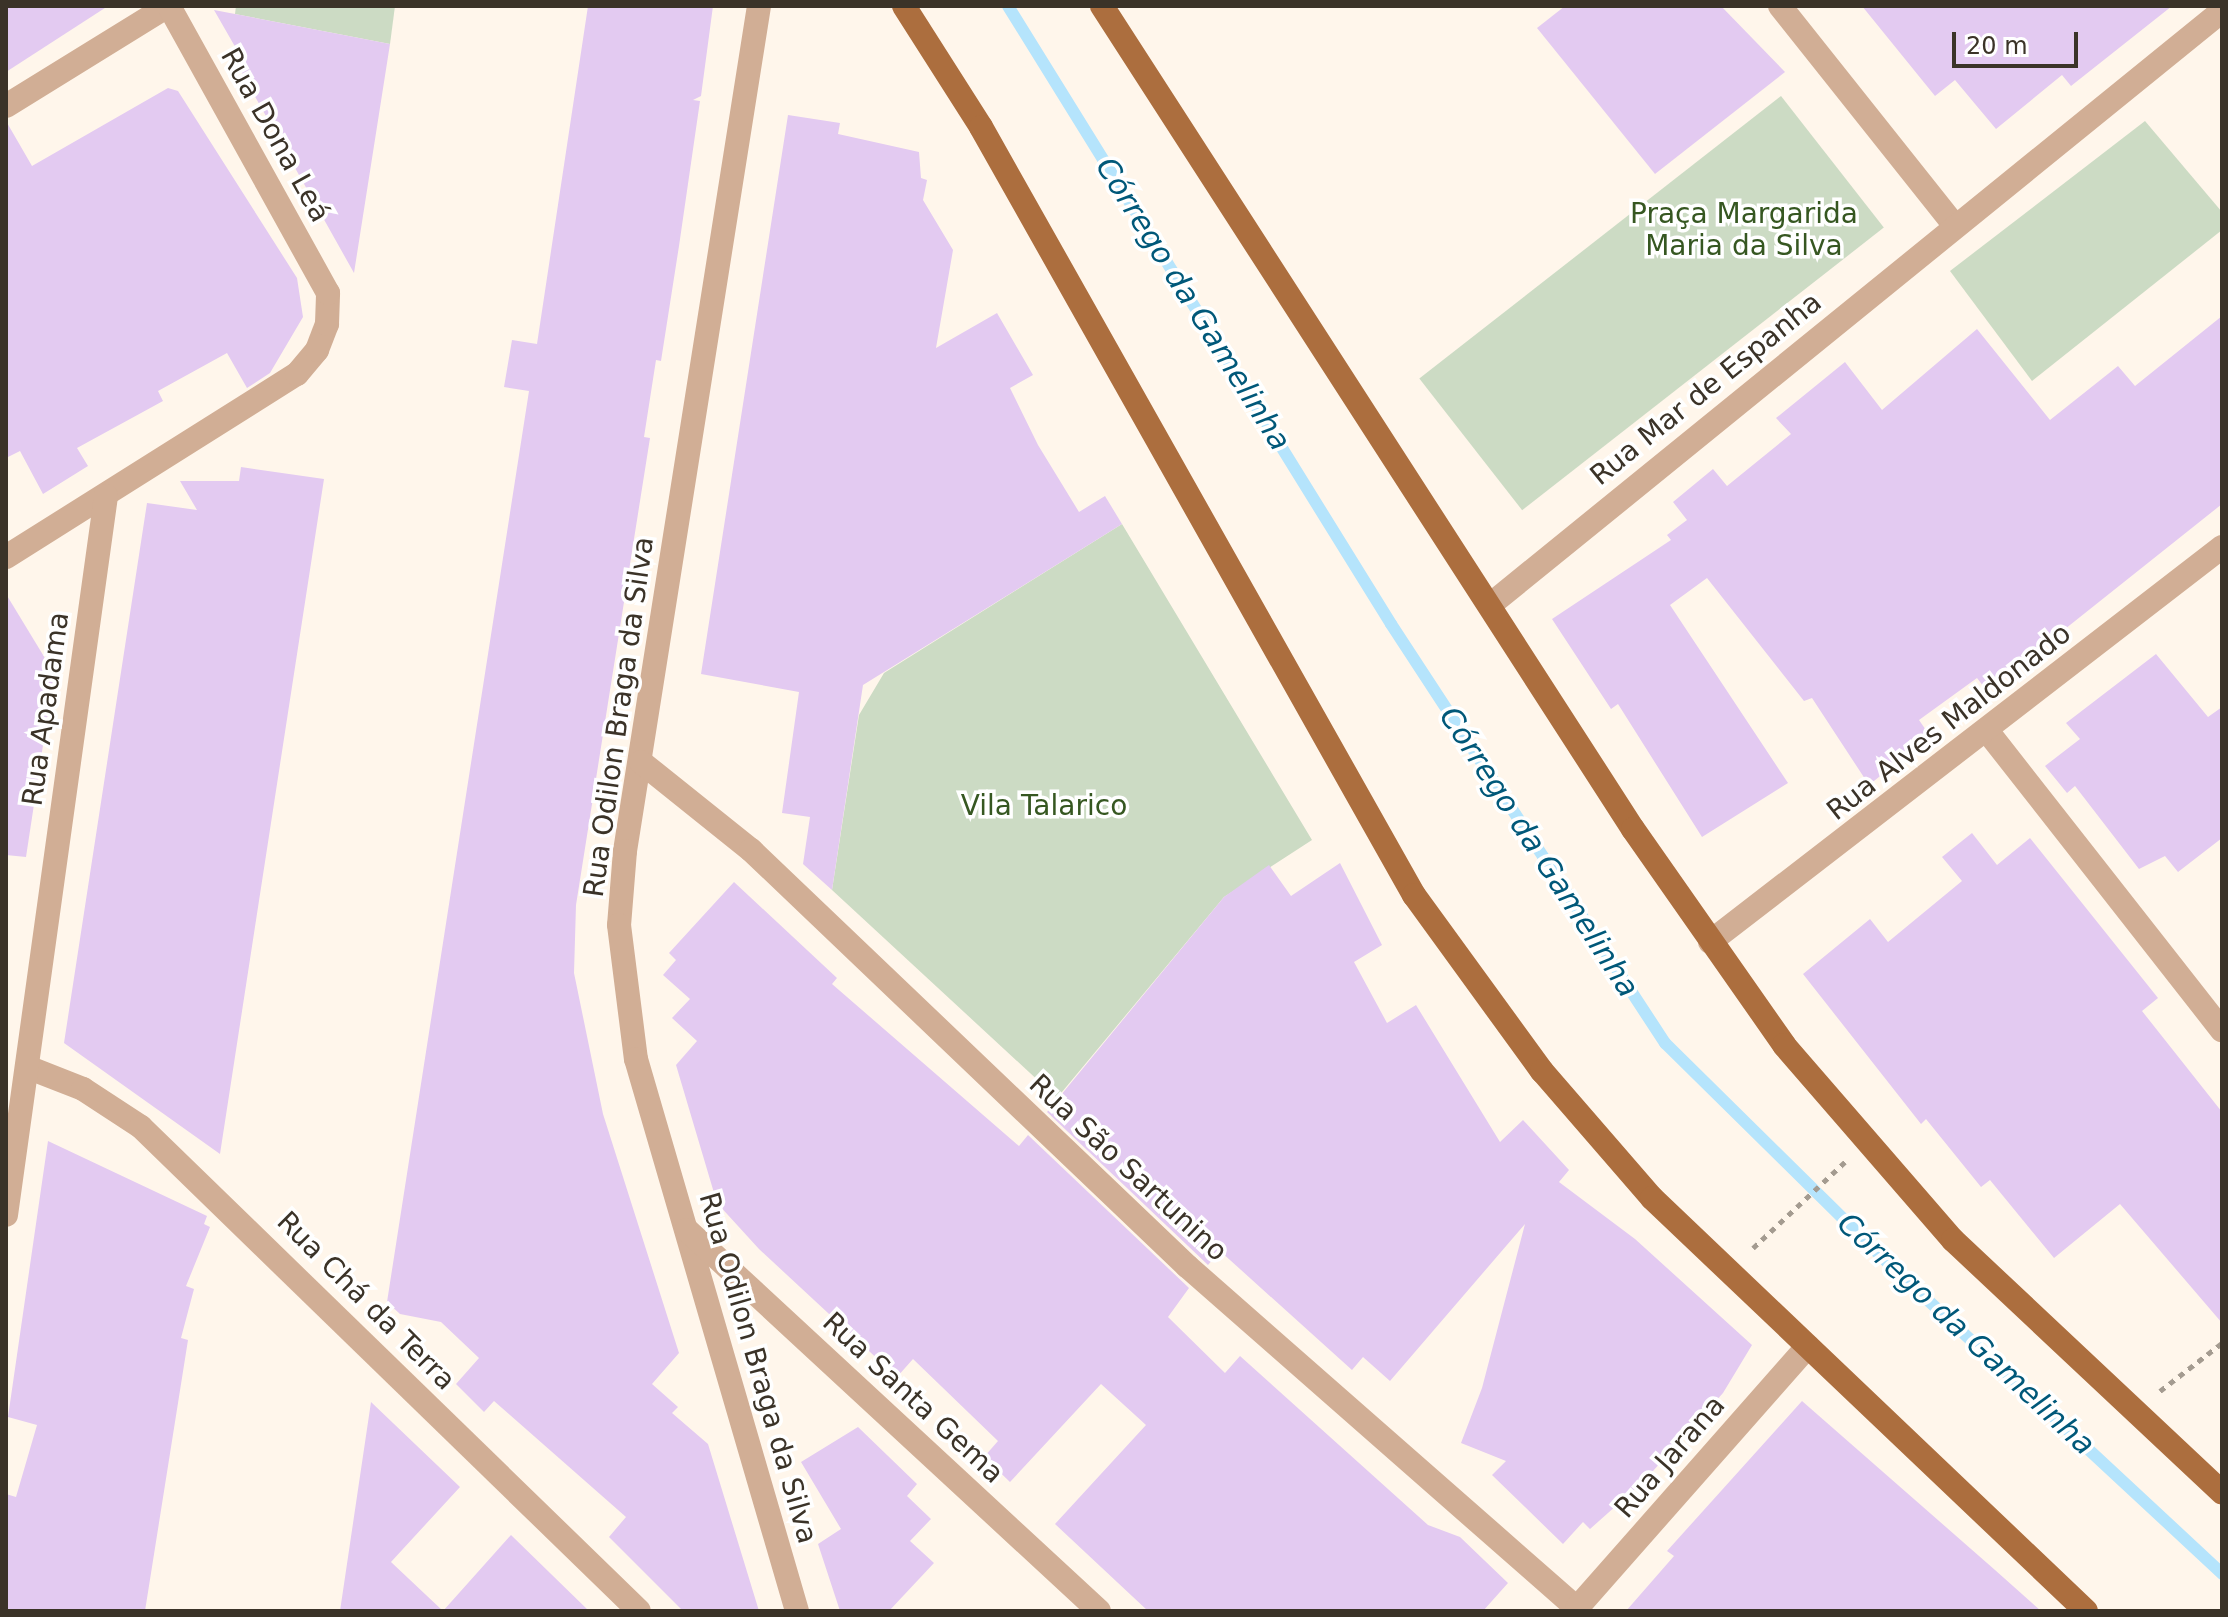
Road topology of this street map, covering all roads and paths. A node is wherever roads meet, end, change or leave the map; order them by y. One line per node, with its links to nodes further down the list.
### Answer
1 (168, 6): 7 (street); 9 (street, Rua Dona Leá)
2 (759, 6): 14 (street, Rua Odilon Braga da Silva)
3 (904, 6): 23 (main road)
4 (1102, 6): 12 (main road)
5 (1780, 6): 8 (street)
6 (2222, 11): 8 (street, Rua Mar de Espanha)
7 (6, 106)
8 (1954, 225): 12 (street, Rua Mar de Espanha)
9 (106, 496): 11 (street); 17 (street, Rua Apadama)
10 (2222, 547): 13 (street, Rua Alves Maldonado)
11 (6, 557)
12 (1490, 605): 15 (main road)
13 (1988, 732): 15 (street, Rua Alves Maldonado); 16 (street)
14 (641, 762): 20 (street, Rua Odilon Braga da Silva); 26 (street, Rua São Sartunino)
15 (1710, 942): 24 (main road)
16 (2222, 1030)
17 (27, 1067): 19 (street, Rua Apadama); 27 (street, Rua Chá da Terra)
18 (1843, 1163): 21 (path)
19 (6, 1215)
20 (687, 1230): 28 (street, Rua Odilon Braga da Silva); 29 (street, Rua Santa Gema)
21 (1769, 1233)
22 (2222, 1343): 24 (path)
23 (1808, 1346): 26 (street, Rua Jarana); 30 (main road)
24 (2134, 1412): 25 (main road)
25 (2222, 1493)
26 (1579, 1610)
27 (639, 1611)
28 (797, 1611)
29 (1099, 1611)
30 (2086, 1611)

